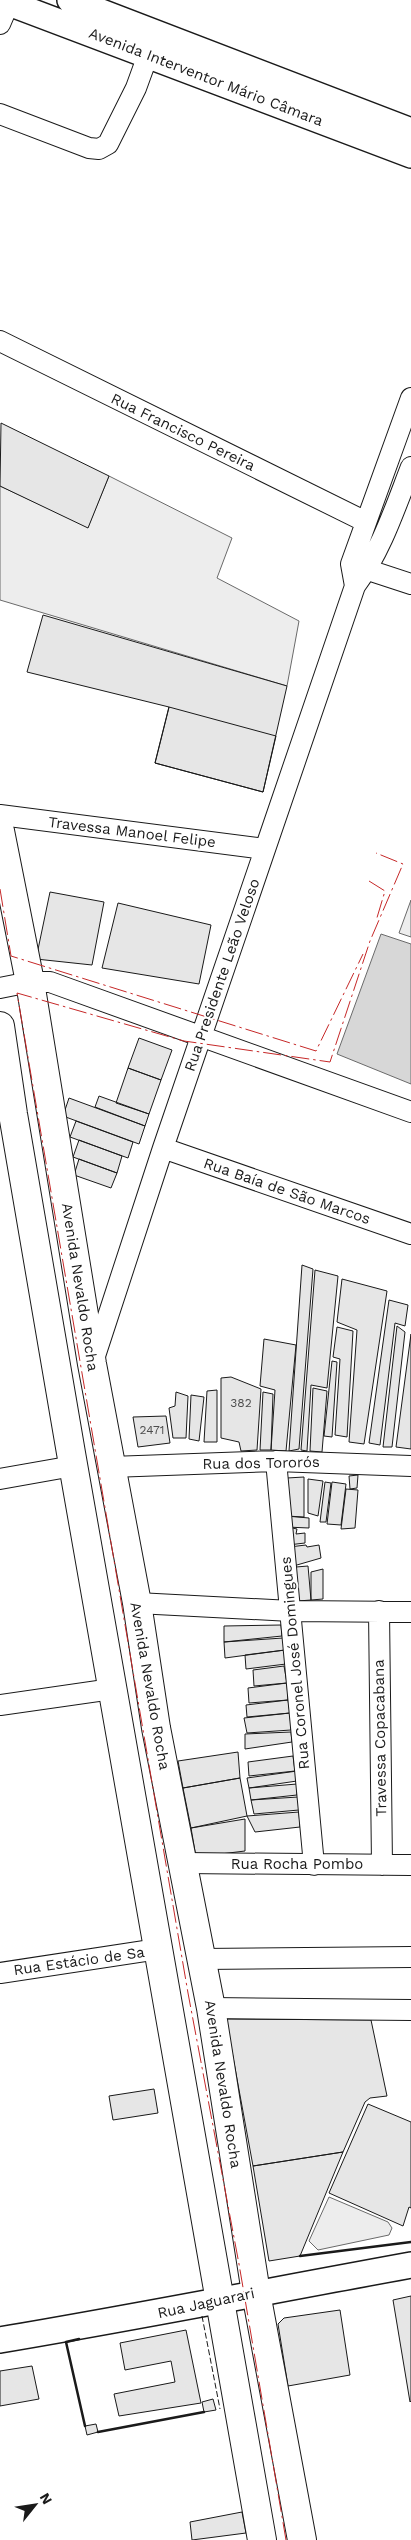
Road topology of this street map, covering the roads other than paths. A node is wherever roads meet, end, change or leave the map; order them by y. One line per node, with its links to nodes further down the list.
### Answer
1 (70, 0): 5 (main road, Avenida Interventor Mário Câmara)
2 (3, 9): 3 (main road, Avenida Interventor Mário Câmara)
3 (148, 55): 4 (street); 6 (main road, Avenida Interventor Mário Câmara)
4 (0, 114)
5 (411, 131)
6 (411, 155)
7 (0, 341): 10 (street, Rua Francisco Pereira)
8 (411, 398): 10 (street, Rua Presidente Leão Veloso)
9 (411, 467): 11 (street, Rua Presidente Leão Veloso)
10 (366, 522): 11 (street, Rua Presidente Leão Veloso)
11 (359, 567): 12 (street); 15 (street, Rua Presidente Leão Veloso)
12 (411, 584)
13 (0, 815): 15 (street, Travessa Manoel Felipe)
14 (0, 831): 16 (highway, Avenida Nevaldo Rocha)
15 (265, 849): 19 (street, Rua Presidente Leão Veloso)
16 (30, 982): 17 (street); 19 (street); 24 (highway, Avenida Nevaldo Rocha)
17 (0, 988)
18 (0, 1026): 21 (highway)
19 (202, 1035): 20 (street); 22 (street, Rua Presidente Leão Veloso)
20 (411, 1112)
21 (6, 1115): 26 (highway)
22 (163, 1148): 23 (street, Rua Baía de São Marcos); 24 (street, Rua Presidente Leão Veloso)
23 (411, 1234)
24 (92, 1364): 28 (highway, Avenida Nevaldo Rocha)
25 (276, 1461): 27 (street, Rua dos Tororós); 28 (street, Rua dos Tororós); 31 (street, Rua Coronel José Domingues)
26 (73, 1466): 29 (street); 34 (highway)
27 (411, 1466)
28 (110, 1467): 30 (highway, Avenida Nevaldo Rocha)
29 (0, 1479)
30 (136, 1602): 31 (street); 36 (highway, Avenida Nevaldo Rocha)
31 (291, 1611): 32 (street); 37 (street, Rua Coronel José Domingues)
32 (379, 1611): 33 (street); 38 (street, Travessa Copacabana)
33 (411, 1612)
34 (112, 1689): 35 (street); 40 (highway)
35 (0, 1705)
36 (184, 1863): 37 (street, Rua Rocha Pombo); 42 (highway, Avenida Nevaldo Rocha)
37 (314, 1864): 38 (street, Rua Rocha Pombo)
38 (382, 1865): 39 (street, Rua Rocha Pombo)
39 (411, 1865)
40 (158, 1949): 43 (street, Rua Estácio de Sa); 48 (highway)
41 (411, 1957): 42 (street)
42 (202, 1959): 44 (highway, Avenida Nevaldo Rocha)
43 (0, 1973)
44 (211, 2008): 45 (street); 47 (highway, Avenida Nevaldo Rocha)
45 (411, 2010)
46 (411, 2265): 47 (main road, Rua Jaguarari)
47 (256, 2293): 48 (main road, Rua Jaguarari); 51 (highway, Avenida Nevaldo Rocha)
48 (220, 2301): 49 (main road, Rua Jaguarari); 50 (highway)
49 (0, 2340)
50 (262, 2540)
51 (302, 2540)

